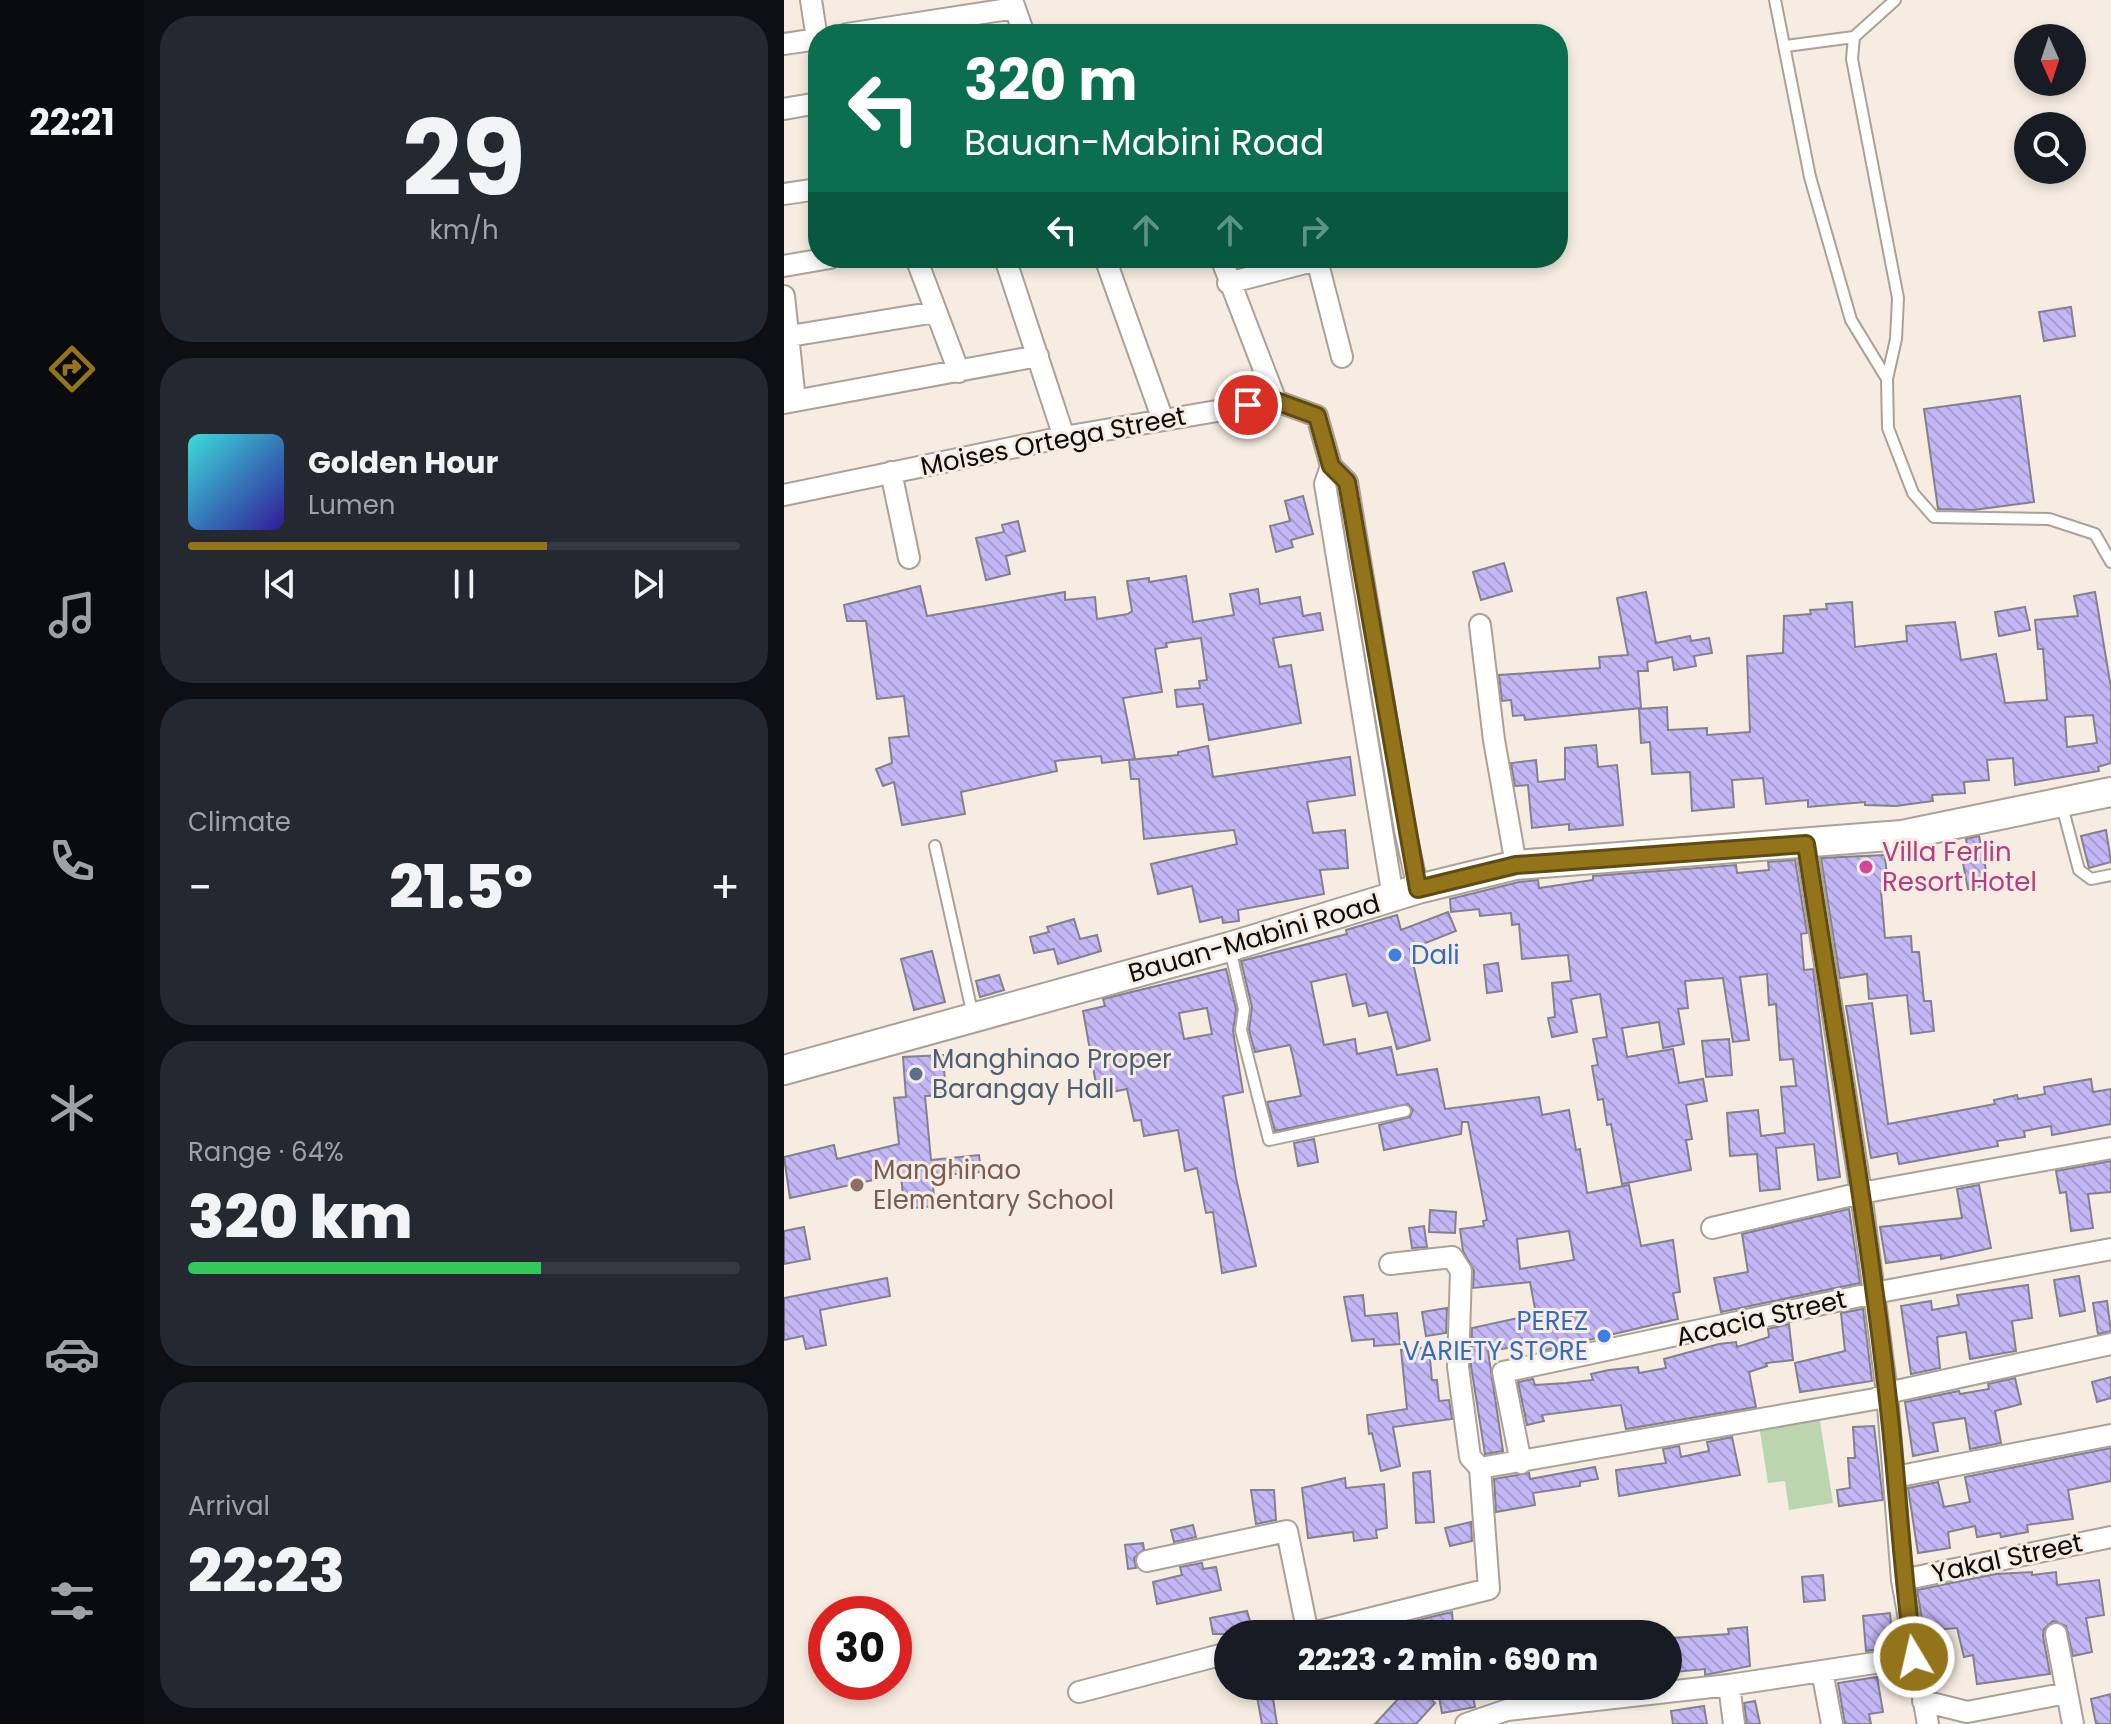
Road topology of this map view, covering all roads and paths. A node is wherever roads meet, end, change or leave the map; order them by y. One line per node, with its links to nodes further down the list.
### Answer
1 (811, 0): 5 (street)
2 (1775, 0): 11 (lane)
3 (1895, 0): 8 (lane)
4 (1014, 4): 6 (street); 7 (street)
5 (815, 24)
6 (938, 24)
7 (1021, 24)
8 (1854, 37): 11 (lane); 31 (lane)
9 (808, 40): 10 (street)
10 (784, 44)
11 (1786, 46): 31 (lane)
12 (808, 105): 13 (street)
13 (784, 109)
14 (808, 190): 15 (street)
15 (784, 194)
16 (808, 262): 17 (street)
17 (784, 266)
18 (920, 268): 26 (street)
19 (1008, 268): 28 (street)
20 (1109, 268): 34 (street)
21 (1224, 268): 24 (street)
22 (1286, 268): 24 (street)
23 (1319, 268): 29 (street)
24 (1228, 283): 32 (street)
25 (784, 296): 27 (street)
26 (936, 312): 27 (street); 30 (street)
27 (790, 336): 33 (street)
28 (1038, 356): 30 (street); 35 (street)
29 (1342, 357)
30 (959, 372): 33 (street)
31 (1887, 379): 39 (lane)
32 (1276, 401): 34 (street, Moises Ortega Street); 47 (street, Moises Ortega Street)
33 (790, 402)
34 (1163, 420): 35 (street, Moises Ortega Street)
35 (1064, 437): 36 (street, Moises Ortega Street)
36 (891, 472): 37 (street, Moises Ortega Street); 38 (street)
37 (784, 495)
38 (909, 558)
39 (2111, 562)
40 (1480, 625): 45 (street)
41 (2110, 797): 42 (main road, Bauan-Mabini Road)
42 (2062, 803): 43 (main road, Bauan-Mabini Road); 46 (lane)
43 (1806, 844): 45 (main road, Bauan-Mabini Road); 53 (street)
44 (935, 846): 49 (lane)
45 (1516, 865): 47 (main road, Bauan-Mabini Road)
46 (2111, 875)
47 (1405, 893): 48 (main road, Bauan-Mabini Road)
48 (1229, 947): 49 (main road, Bauan-Mabini Road); 51 (lane)
49 (974, 1018): 50 (main road, Bauan-Mabini Road)
50 (784, 1070)
51 (1405, 1111)
52 (2111, 1148): 53 (street)
53 (1861, 1193): 54 (street); 57 (street)
54 (1712, 1228)
55 (2111, 1249): 57 (street, Acacia Street)
56 (1390, 1264): 62 (street)
57 (1874, 1293): 59 (street); 61 (street, Acacia Street)
58 (2111, 1344): 59 (street)
59 (1887, 1393): 61 (street); 63 (street)
60 (2111, 1435): 63 (street)
61 (1521, 1463): 62 (street)
62 (1480, 1468): 68 (street)
63 (1895, 1477): 66 (street)
64 (2111, 1537): 66 (street, Yakal Street)
65 (1147, 1561): 67 (street)
66 (1902, 1580): 71 (street)
67 (1305, 1620)
68 (1364, 1620)
69 (2056, 1634): 75 (street)
70 (1214, 1657): 74 (street)
71 (1914, 1657): 72 (street); 76 (street)
72 (1822, 1671): 73 (street); 79 (street)
73 (1729, 1685): 77 (street); 78 (street)
74 (1079, 1692)
75 (2067, 1693): 76 (street); 81 (street)
76 (1923, 1701): 80 (street)
77 (1466, 1724)
78 (1734, 1724)
79 (1832, 1724)
80 (1928, 1724)
81 (2073, 1724)

